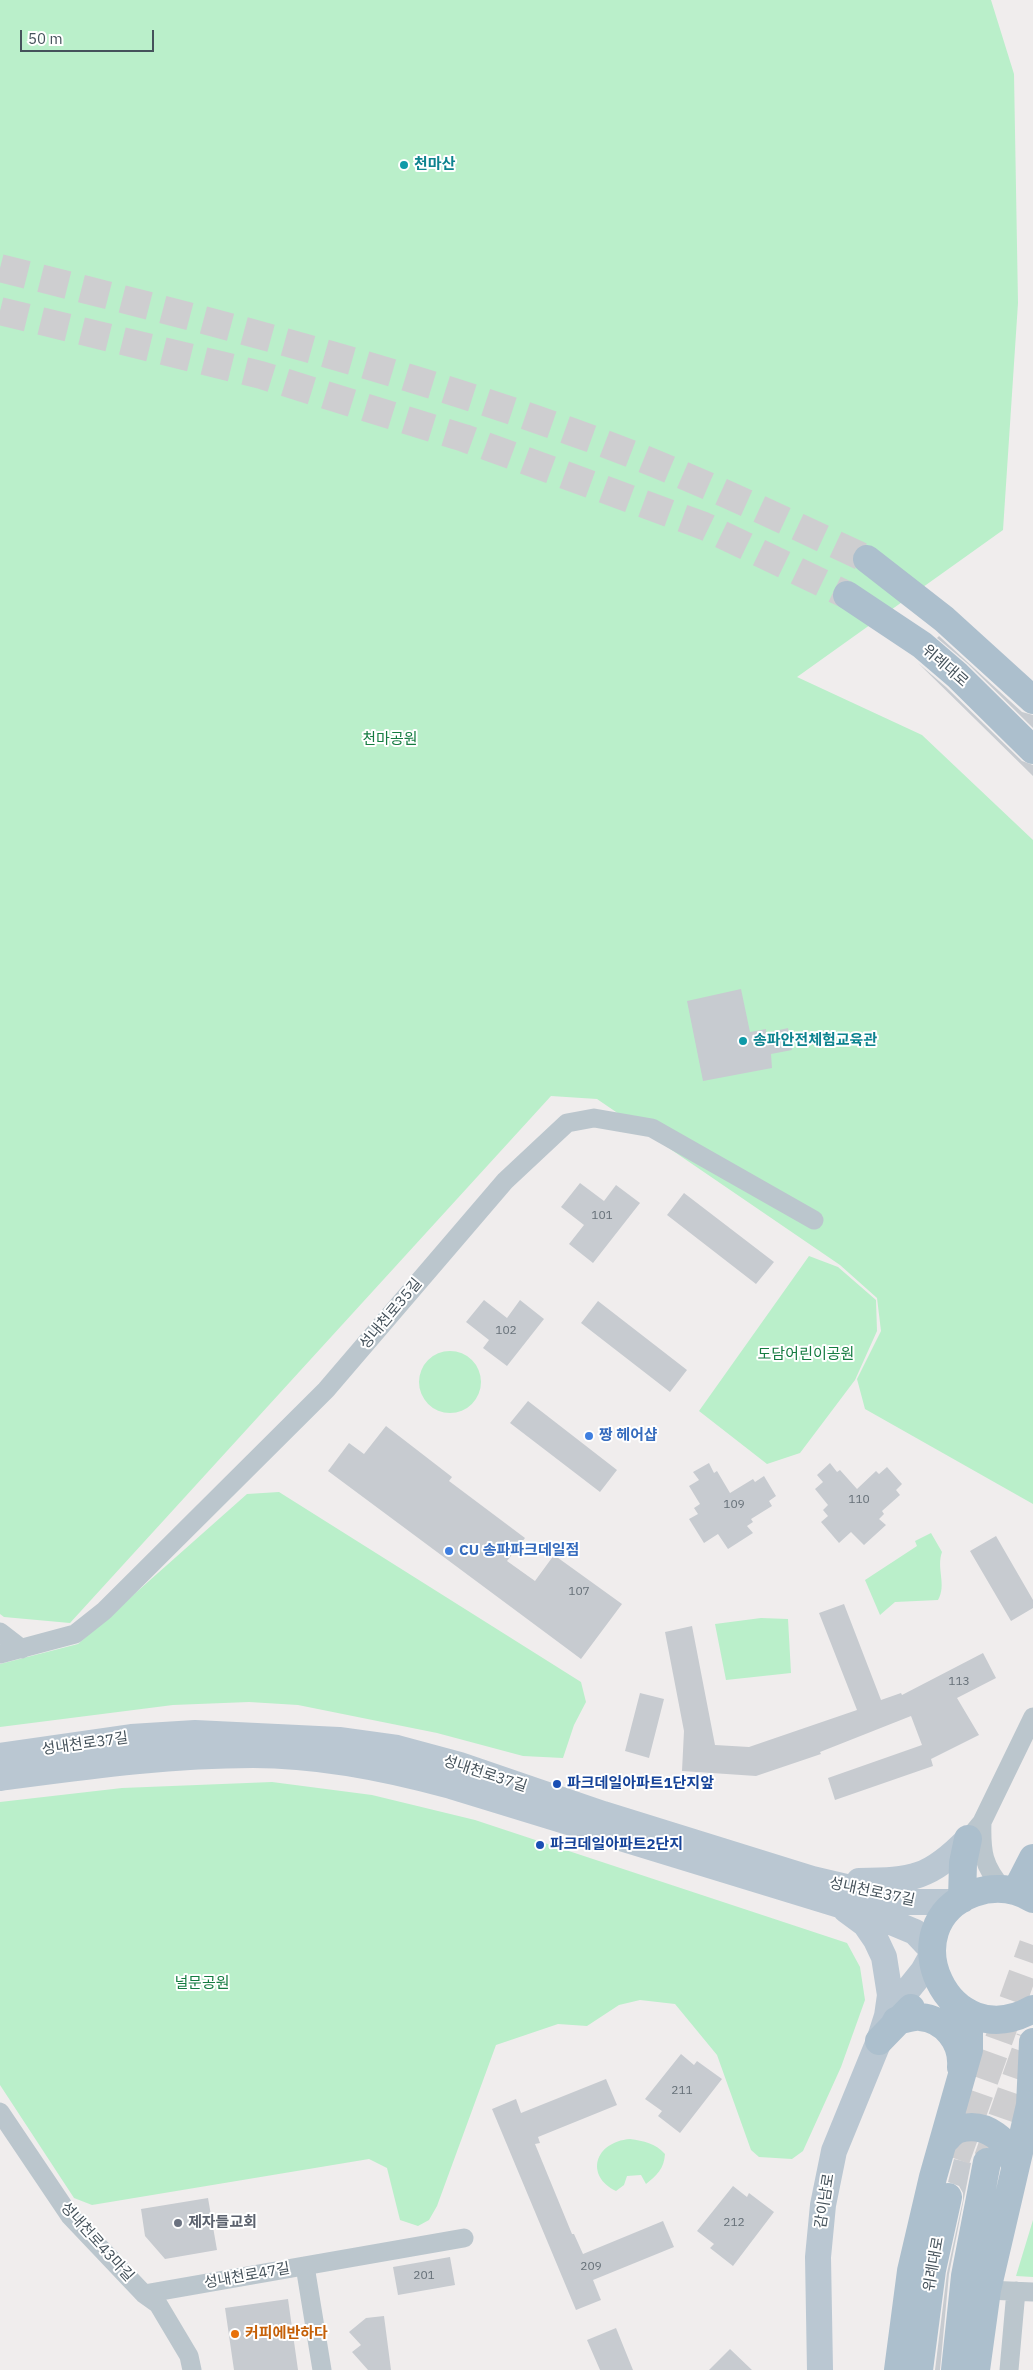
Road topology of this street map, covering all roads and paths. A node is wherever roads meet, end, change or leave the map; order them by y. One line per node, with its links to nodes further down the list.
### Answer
1 (866, 559): 3 (main road)
2 (848, 595): 4 (main road, 위례대로)
3 (1033, 700)
4 (1033, 750)
5 (814, 1220): 7 (street, 성내천로35길)
6 (0, 1632): 7 (street)
7 (22, 1649): 8 (street, 성내천로35길)
8 (0, 1654)
9 (1033, 1717): 13 (street)
10 (0, 1756): 12 (main road, 성내천로37길)
11 (0, 1778): 12 (main road, 성내천로37길)
12 (583, 1817): 15 (main road, 성내천로37길); 18 (main road, 성내천로37길)
13 (975, 1830): 15 (main road); 16 (street); 17 (main road)
14 (1033, 1858): 16 (main road)
15 (812, 1879): 17 (main road, 성내천로37길)
16 (1017, 1893): 17 (main road)
17 (960, 1901): 19 (main road)
18 (841, 1906): 19 (main road, 성내천로37길); 22 (main road)
19 (932, 1952): 20 (main road); 22 (main road)
20 (960, 2007): 21 (main road); 22 (main road); 24 (main road)
21 (1033, 2009)
22 (888, 2026): 24 (main road); 37 (main road, 감이남로)
23 (1033, 2042): 25 (main road)
24 (957, 2094): 27 (main road)
25 (1031, 2100): 29 (main road)
26 (0, 2112): 34 (street, 성내천로43마길)
27 (950, 2151): 29 (main road); 38 (main road); 39 (main road, 위례대로)
28 (987, 2162): 40 (main road)
29 (1015, 2166): 32 (main road)
30 (464, 2238): 31 (street)
31 (305, 2266): 34 (street, 성내천로47길); 36 (street, 성내천로47길)
32 (987, 2290): 33 (street); 41 (main road)
33 (1025, 2292): 42 (street)
34 (144, 2294): 35 (street, 성내천로43마길)
35 (192, 2370)
36 (322, 2370)
37 (820, 2370)
38 (898, 2370)
39 (918, 2370)
40 (954, 2370)
41 (976, 2370)
42 (1009, 2370)

